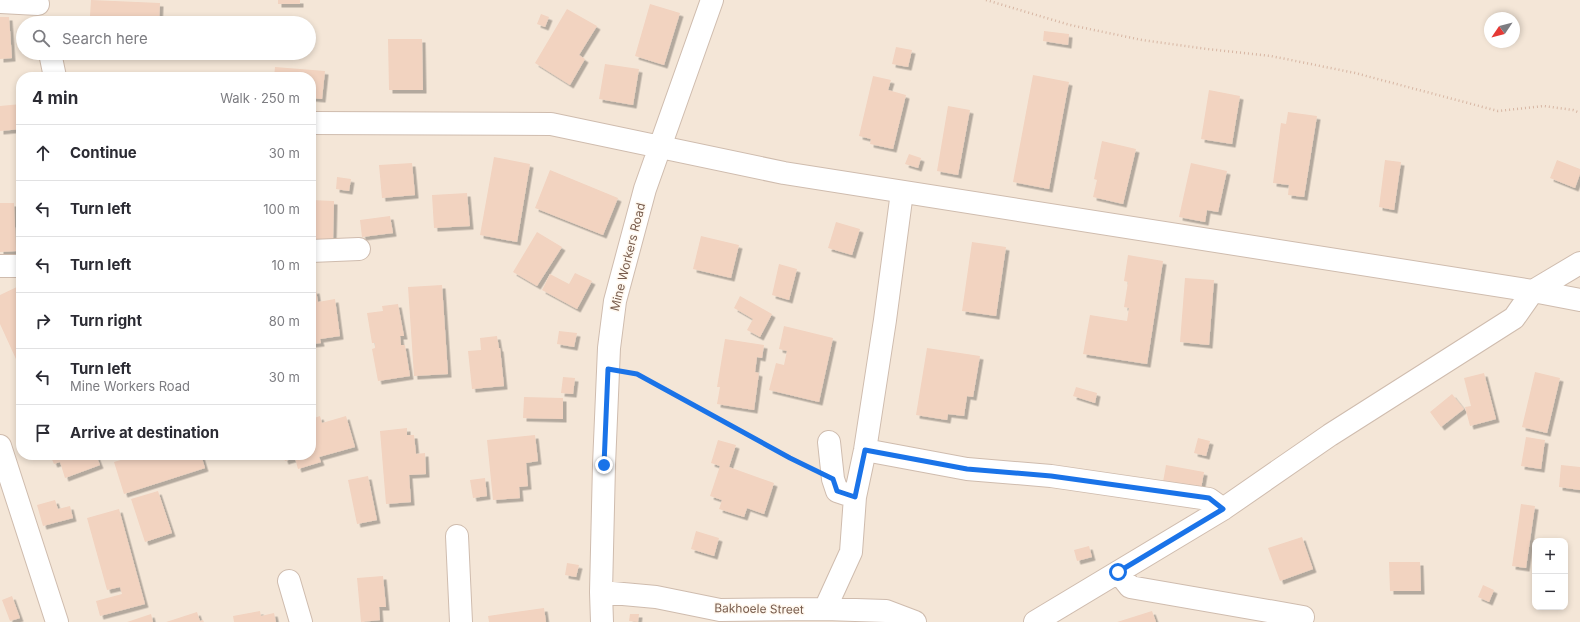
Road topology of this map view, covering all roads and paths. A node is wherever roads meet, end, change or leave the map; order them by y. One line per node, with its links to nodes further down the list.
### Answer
1 (712, 0): 9 (street, Mine Workers Road)
2 (986, 0): 7 (path)
3 (0, 2): 4 (street)
4 (40, 9)
5 (51, 60): 6 (street)
6 (54, 72)
7 (1580, 113)
8 (316, 123): 9 (street)
9 (659, 148): 10 (street); 18 (street, Mine Workers Road)
10 (902, 192): 16 (street); 21 (street)
11 (359, 249): 12 (street)
12 (316, 251)
13 (1580, 263): 16 (street)
14 (0, 266): 15 (street)
15 (16, 266)
16 (1533, 291): 17 (street); 24 (street)
17 (1580, 300)
18 (608, 369): 22 (path); 28 (street, Mine Workers Road)
19 (829, 442): 22 (street)
20 (0, 446): 31 (street)
21 (865, 450): 23 (street); 24 (street)
22 (833, 479): 23 (street)
23 (855, 497): 29 (street)
24 (1223, 509): 26 (street)
25 (457, 536): 33 (street)
26 (1118, 572): 30 (street); 36 (street)
27 (289, 581): 32 (street)
28 (601, 592): 29 (street, Bakhoele Street); 34 (street, Mine Workers Road)
29 (825, 609): 35 (street, Bakhoele Street)
30 (1303, 617)
31 (57, 622)
32 (301, 622)
33 (461, 622)
34 (602, 622)
35 (915, 622)
36 (1034, 622)

